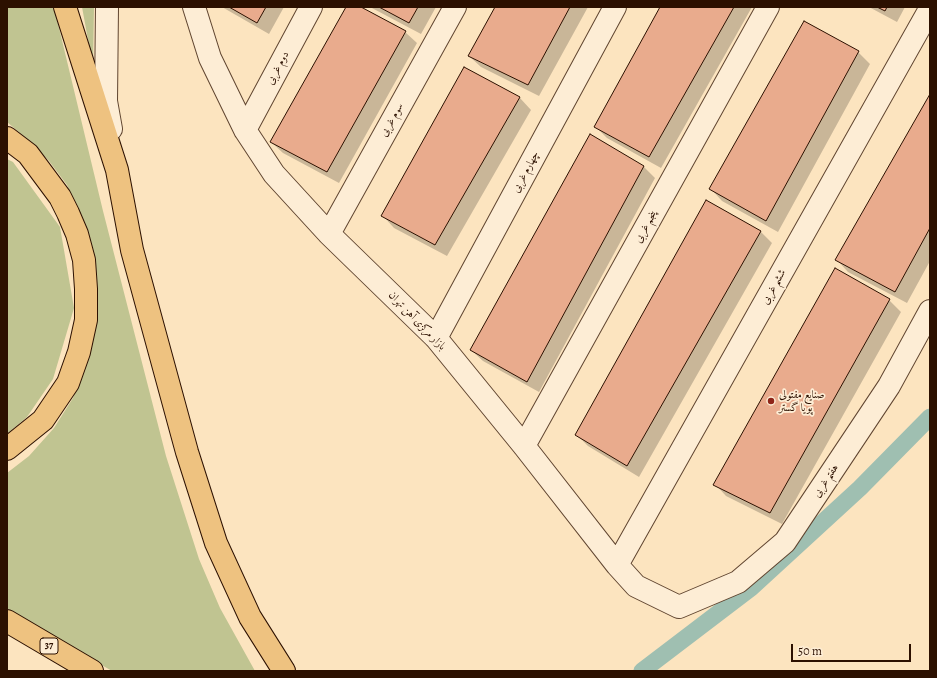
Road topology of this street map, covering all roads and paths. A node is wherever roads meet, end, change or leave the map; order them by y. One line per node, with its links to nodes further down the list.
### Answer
1 (65, 7): 11 (highway)
2 (107, 7): 11 (lane)
3 (194, 7): 9 (lane, بازار مرکزی آهن تهران)
4 (311, 7): 9 (lane, دوم غربی)
5 (455, 7): 12 (lane, سوم غربی)
6 (615, 7): 14 (lane, چهارم غربی)
7 (768, 7): 15 (lane, پنجم غربی)
8 (930, 9): 17 (lane, ششم غربی)
9 (245, 130): 12 (lane, بازار مرکزی آهن تهران)
10 (7, 138): 16 (highway)
11 (117, 170): 21 (highway)
12 (329, 234): 14 (lane, بازار مرکزی آهن تهران)
13 (930, 311): 18 (lane, هفتم غربی)
14 (436, 338): 15 (lane, بازار مرکزی آهن تهران)
15 (524, 446): 17 (lane, بازار مرکزی آهن تهران)
16 (7, 449)
17 (617, 565): 18 (lane, بازار مرکزی آهن تهران)
18 (679, 607)
19 (7, 621): 20 (highway, 37)
20 (92, 671)
21 (284, 671)

